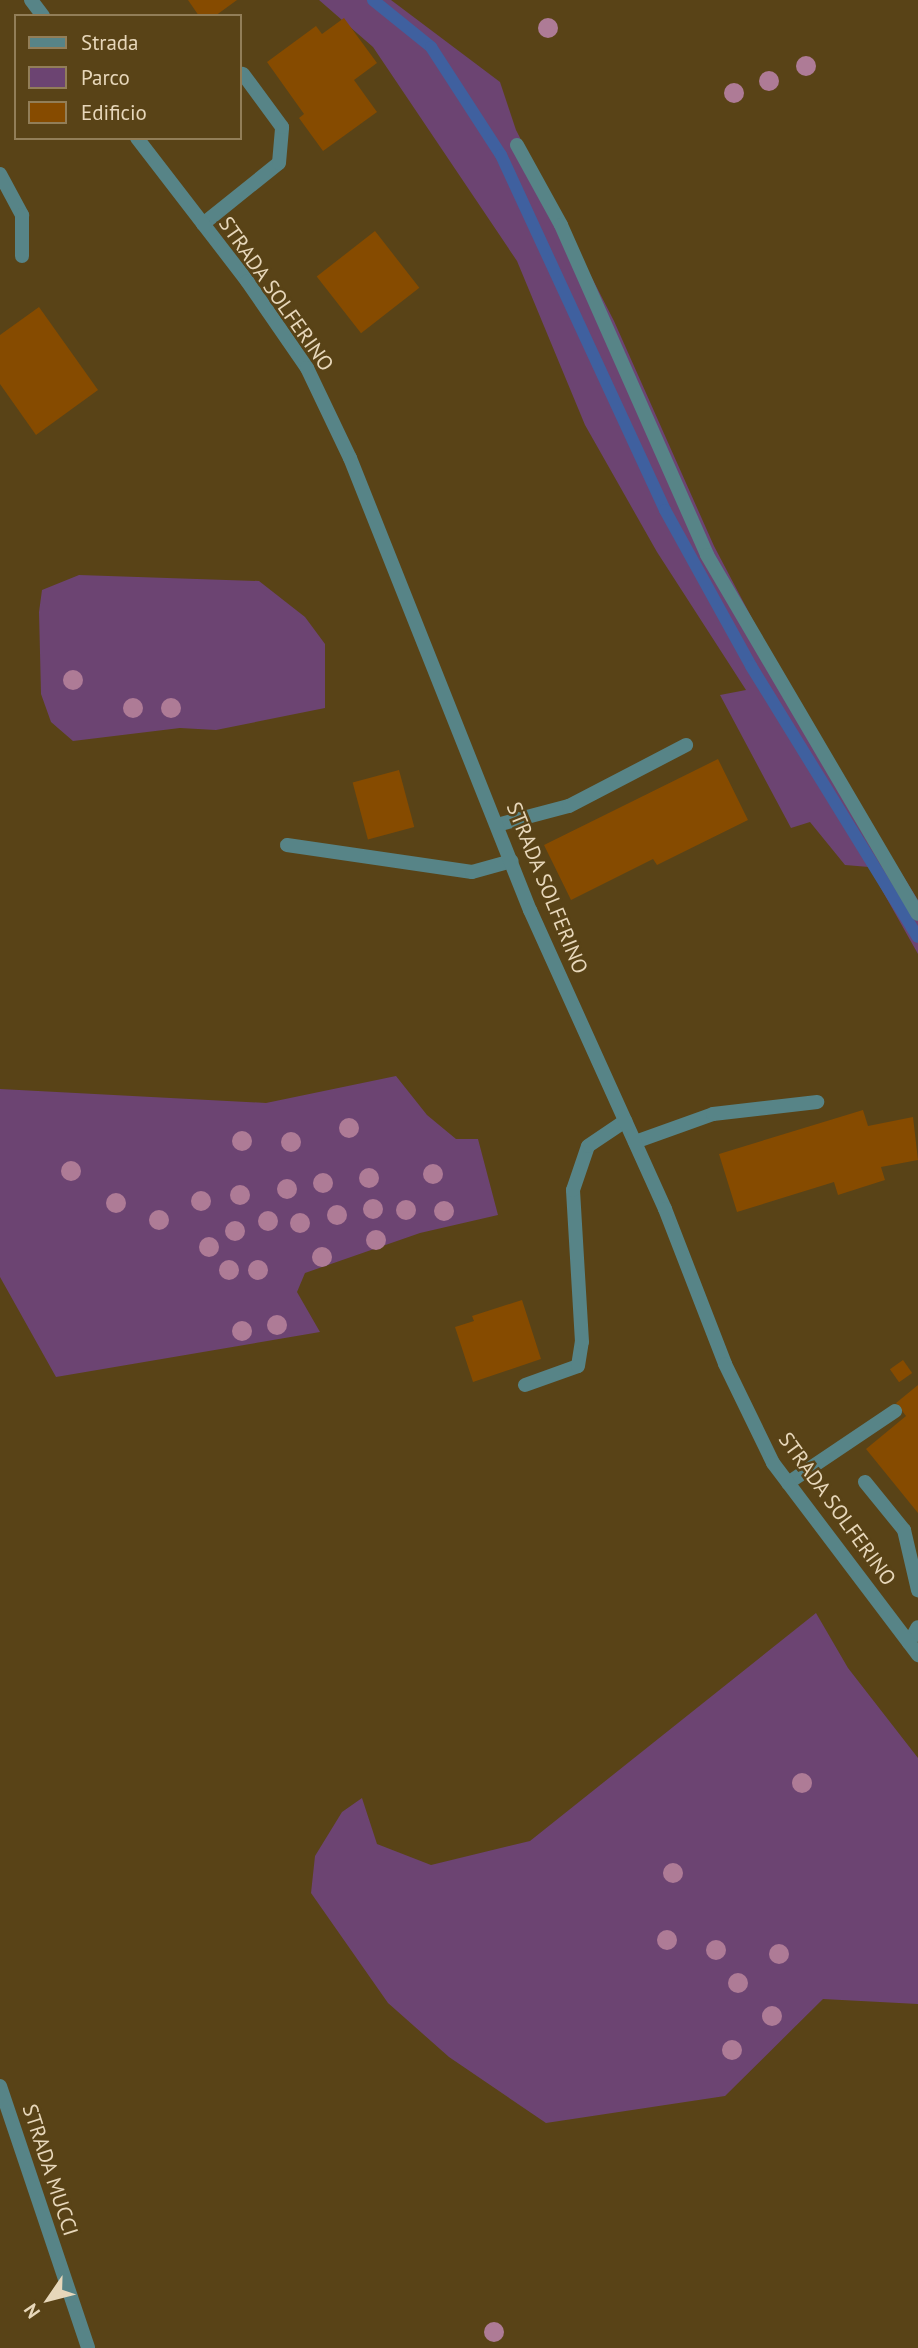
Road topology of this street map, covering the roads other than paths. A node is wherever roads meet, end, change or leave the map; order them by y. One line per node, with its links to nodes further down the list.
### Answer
1 (243, 74): 5 (street)
2 (139, 140): 5 (street, STRADA SOLFERINO)
3 (517, 145): 11 (street)
4 (0, 174): 6 (street)
5 (203, 224): 8 (street, STRADA SOLFERINO)
6 (22, 256)
7 (687, 745): 8 (street)
8 (498, 825): 10 (street, STRADA SOLFERINO)
9 (288, 845): 10 (street)
10 (512, 861): 13 (street, STRADA SOLFERINO)
11 (918, 914)
12 (817, 1102): 14 (street)
13 (625, 1121): 14 (street, STRADA SOLFERINO); 15 (street)
14 (635, 1142): 18 (street, STRADA SOLFERINO)
15 (525, 1385)
16 (895, 1411): 18 (street)
17 (865, 1482): 19 (street)
18 (788, 1483): 21 (street, STRADA SOLFERINO)
19 (918, 1590)
20 (918, 1627): 21 (street)
21 (909, 1643): 22 (street, STRADA SOLFERINO)
22 (918, 1655)
23 (0, 2085): 24 (street, STRADA MUCCI)
24 (88, 2348)

